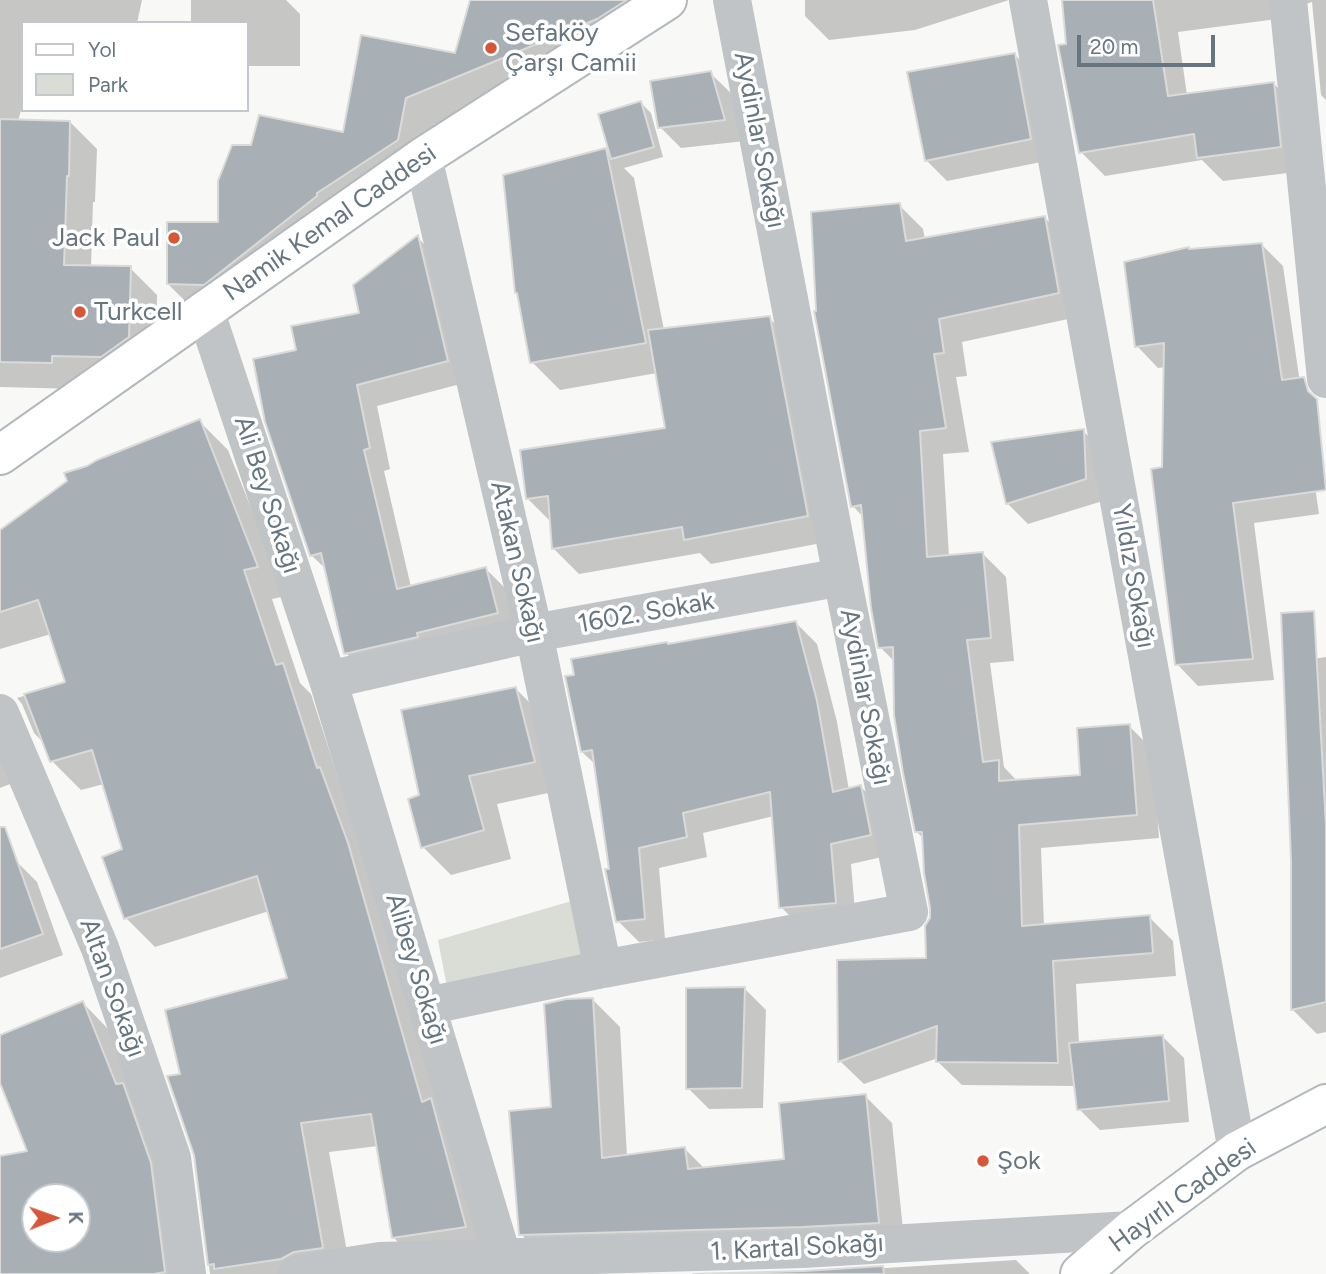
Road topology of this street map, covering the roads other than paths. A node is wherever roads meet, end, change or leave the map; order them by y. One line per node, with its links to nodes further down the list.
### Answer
1 (667, 0): 5 (main road, Namik Kemal Caddesi)
2 (732, 0): 9 (street, Aydinlar Sokağı)
3 (1028, 0): 16 (street, Yıldız Sokağı)
4 (1288, 0): 7 (street)
5 (423, 157): 6 (main road, Namik Kemal Caddesi); 10 (street, Atakan Sokağı)
6 (205, 310): 8 (main road, Namik Kemal Caddesi); 11 (street, Ali Bey Sokağı)
7 (1326, 379)
8 (0, 455)
9 (842, 577): 10 (street, 1602. Sokak); 13 (street, Aydinlar Sokağı)
10 (534, 633): 11 (street, 1602. Sokak); 13 (street, Atakan Sokağı)
11 (328, 680): 14 (street, Alibey Sokağı)
12 (0, 713): 19 (street, Altan Sokağı)
13 (603, 969): 14 (street, Aydinlar Sokağı)
14 (427, 1006): 18 (street, Alibey Sokağı)
15 (1326, 1104): 16 (main road, Hayırlı Caddesi)
16 (1237, 1151): 17 (main road, Hayırlı Caddesi)
17 (1131, 1230): 18 (street, 1. Kartal Sokağı); 21 (main road, Hayırlı Caddesi)
18 (503, 1258): 20 (street, 1. Kartal Sokağı)
19 (187, 1274)
20 (297, 1274)
21 (1080, 1274)

